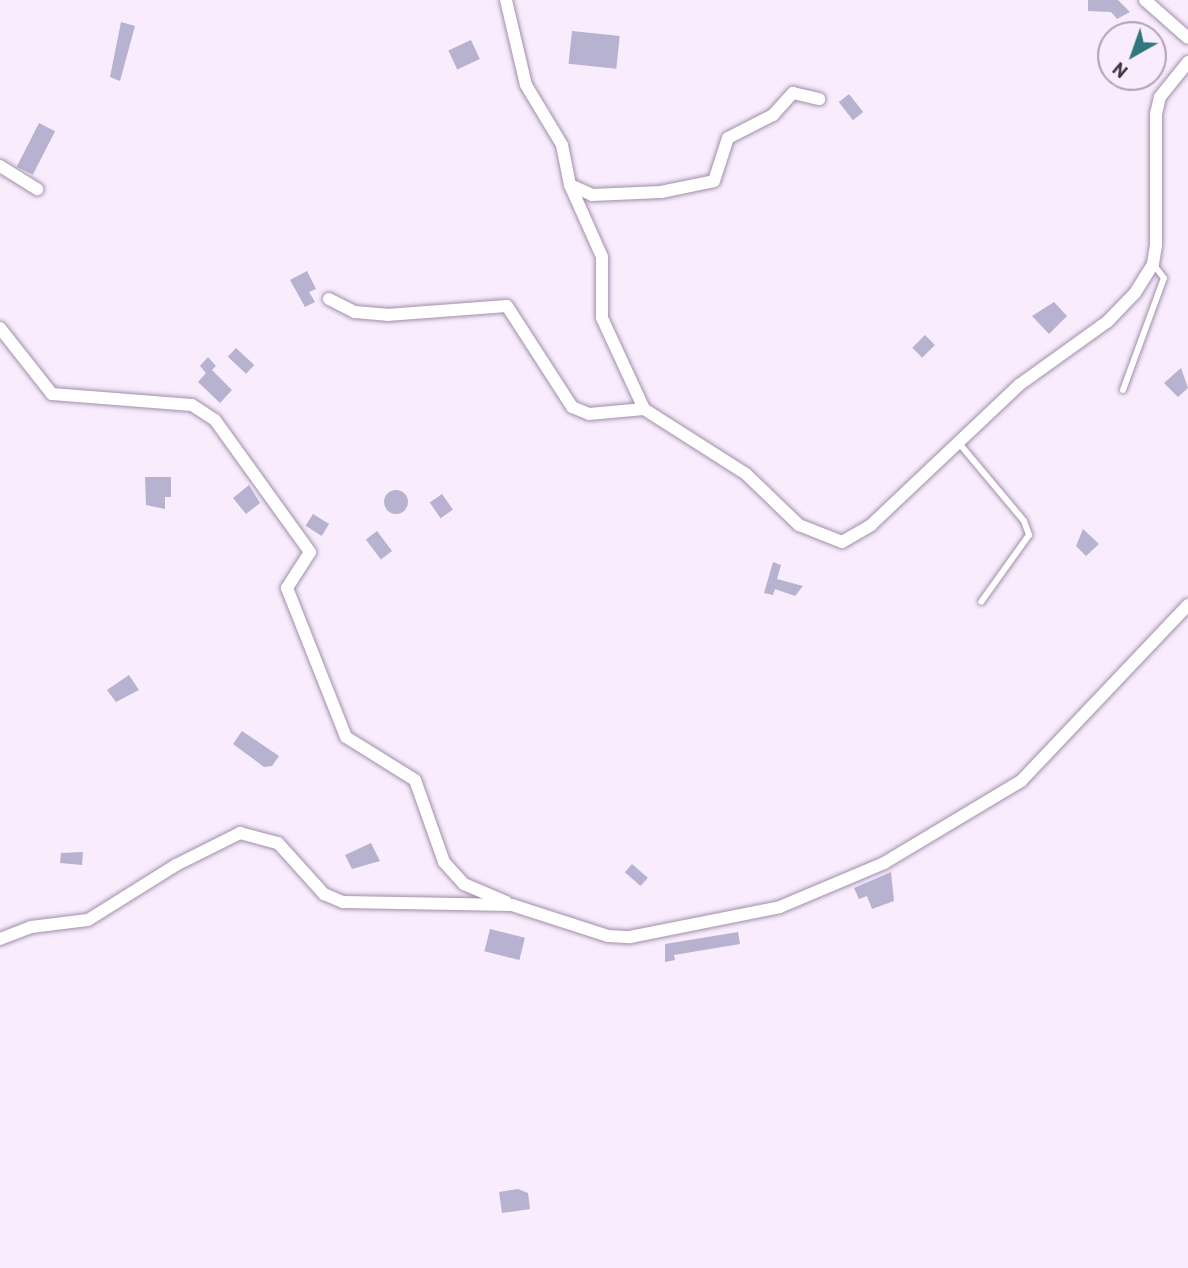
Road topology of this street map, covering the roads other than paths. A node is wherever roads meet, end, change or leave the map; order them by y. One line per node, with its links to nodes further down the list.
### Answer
1 (1145, 0): 3 (street)
2 (510, 2): 7 (street)
3 (1188, 37)
4 (1188, 62): 9 (street)
5 (819, 99): 7 (street)
6 (0, 166): 8 (street)
7 (570, 185): 13 (street)
8 (37, 189)
9 (1153, 264): 12 (lane); 14 (street)
10 (329, 299): 13 (street)
11 (0, 328): 17 (street)
12 (1123, 390)
13 (644, 409): 14 (street)
14 (958, 442): 15 (lane)
15 (981, 601)
16 (1188, 605): 17 (street)
17 (512, 905): 18 (street)
18 (0, 939)

